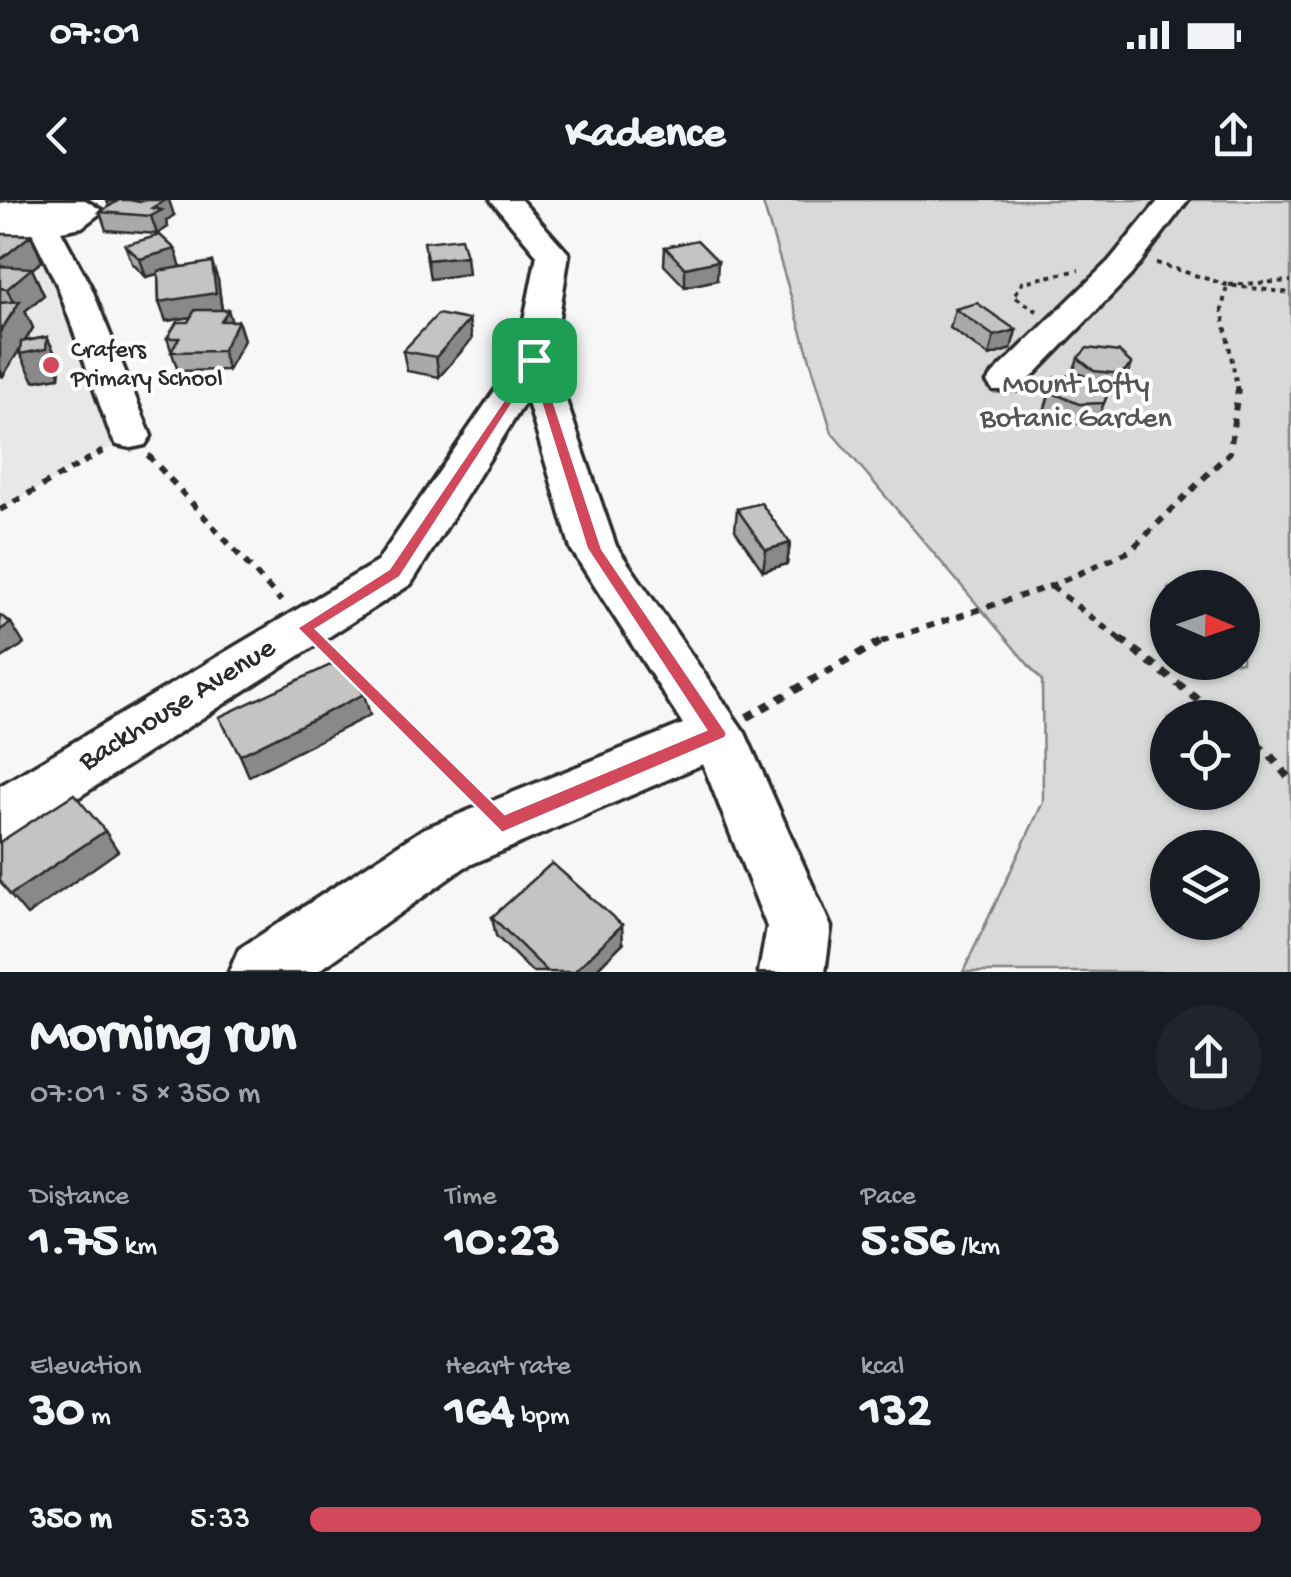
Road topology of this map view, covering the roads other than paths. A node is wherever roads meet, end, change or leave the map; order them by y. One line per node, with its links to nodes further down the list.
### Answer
1 (505, 200): 5 (street)
2 (1174, 200): 6 (street)
3 (24, 214): 4 (street); 7 (street)
4 (0, 227)
5 (534, 360): 8 (street); 9 (street, Backhouse Avenue)
6 (1006, 382)
7 (130, 436)
8 (718, 733): 10 (street); 11 (street)
9 (0, 816)
10 (262, 972)
11 (792, 972)

